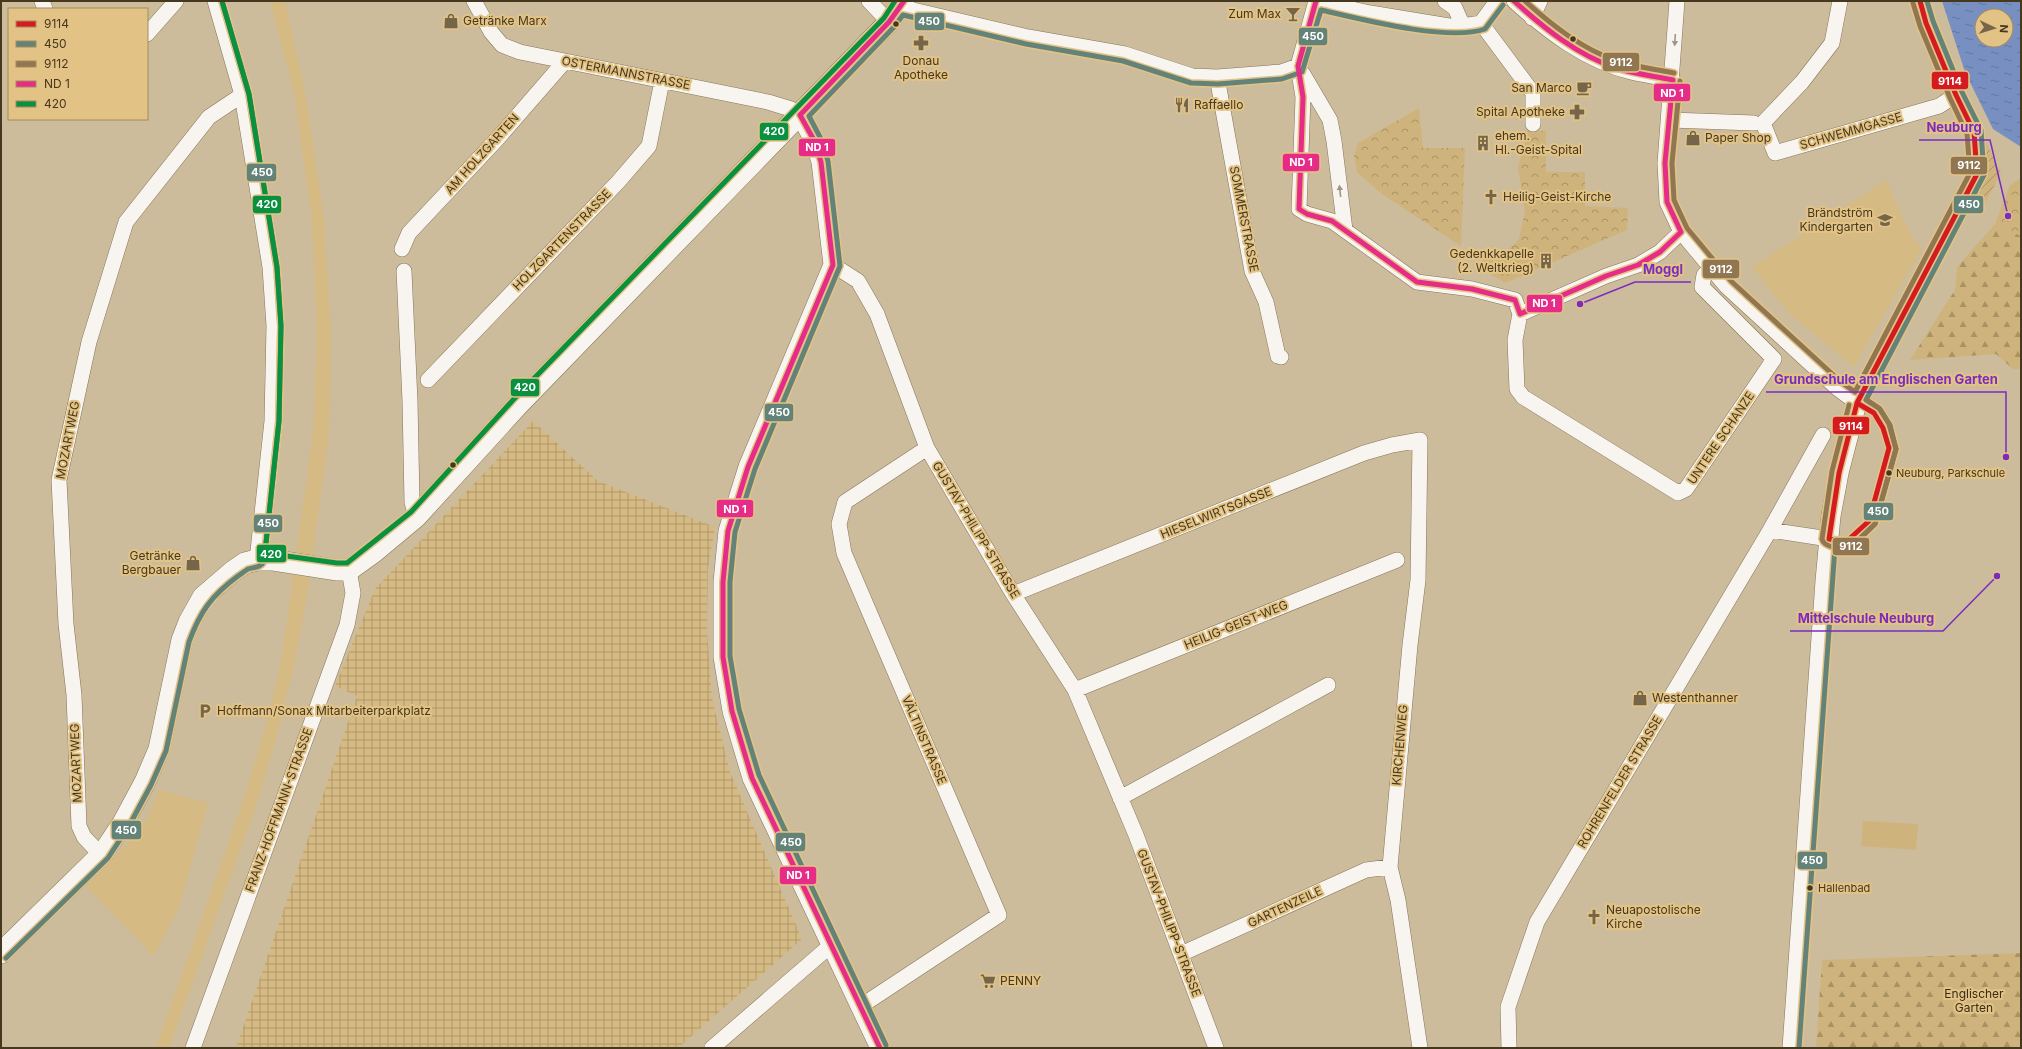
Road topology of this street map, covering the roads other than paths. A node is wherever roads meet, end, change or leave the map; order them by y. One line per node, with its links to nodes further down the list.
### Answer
1 (176, 1): 17 (street)
2 (216, 1): 23 (street)
3 (474, 1): 18 (street, OSTERMANNSTRASSE)
4 (869, 1): 13 (street)
5 (1316, 1): 16 (street); 19 (street)
6 (1445, 1): 16 (street)
7 (1497, 1): 15 (street)
8 (1514, 1): 14 (street)
9 (1540, 1): 14 (street)
10 (1677, 1): 21 (street, one-way to 21)
11 (1840, 1): 27 (street)
12 (1920, 1): 24 (street)
13 (898, 10): 20 (street); 25 (main road)
14 (1532, 18): 21 (street)
15 (1481, 23): 16 (street); 28 (street)
16 (1463, 26)
17 (148, 33)
18 (565, 61): 22 (street, OSTERMANNSTRASSE); 31 (street, AM HOLZGARTEN)
19 (1298, 66): 20 (street); 29 (street, one-way to 19); 29 (street)
20 (1217, 77): 36 (street, SOMMERSTRASSE)
21 (1673, 80): 26 (street)
22 (662, 81): 25 (street, OSTERMANNSTRASSE); 37 (street, HOLZGARTENSTRASSE)
23 (242, 94): 45 (street); 52 (street, MOZARTWEG)
24 (1956, 95): 27 (street, SCHWEMMGASSE); 38 (street)
25 (800, 115): 32 (street); 42 (main road)
26 (1670, 120): 27 (street); 30 (street)
27 (1759, 123)
28 (1533, 124)
29 (1344, 230): 35 (street)
30 (1681, 232): 33 (street); 35 (street)
31 (402, 249)
32 (833, 265): 41 (street, GUSTAV-PHILIPP-STRASSE); 54 (street)
33 (1711, 268): 35 (street, UNTERE SCHANZE); 38 (street)
34 (404, 271): 42 (street)
35 (1520, 314)
36 (1281, 357)
37 (428, 380)
38 (1857, 403): 44 (street)
39 (1823, 435): 43 (street, ROHRENFELDER STRASSE)
40 (1420, 440): 48 (street, HIESELWIRTSGASSE); 53 (street, KIRCHENWEG)
41 (927, 448): 48 (street, GUSTAV-PHILIPP-STRASSE); 57 (street, VÄLTINSTRASSE)
42 (416, 518): 47 (main road)
43 (1770, 530): 44 (street); 63 (street, ROHRENFELDER STRASSE)
44 (1830, 540): 64 (street)
45 (257, 560): 47 (main road); 52 (main road)
46 (1397, 560): 50 (street, HEILIG-GEIST-WEG)
47 (349, 570): 58 (street, FRANZ-HOFFMANN-STRASSE)
48 (1013, 594): 50 (street, GUSTAV-PHILIPP-STRASSE)
49 (1328, 685): 51 (street)
50 (1075, 690): 51 (street, GUSTAV-PHILIPP-STRASSE)
51 (1120, 798): 56 (street, GUSTAV-PHILIPP-STRASSE)
52 (101, 855): 55 (main road)
53 (1390, 867): 56 (street, GARTENZEILE); 62 (street, KIRCHENWEG)
54 (830, 946): 57 (street); 59 (street)
55 (1, 953)
56 (1181, 954): 61 (street, GUSTAV-PHILIPP-STRASSE)
57 (861, 1006): 60 (street)
58 (193, 1048)
59 (712, 1048)
60 (880, 1048)
61 (1216, 1048)
62 (1420, 1048)
63 (1509, 1048)
64 (1792, 1048)

